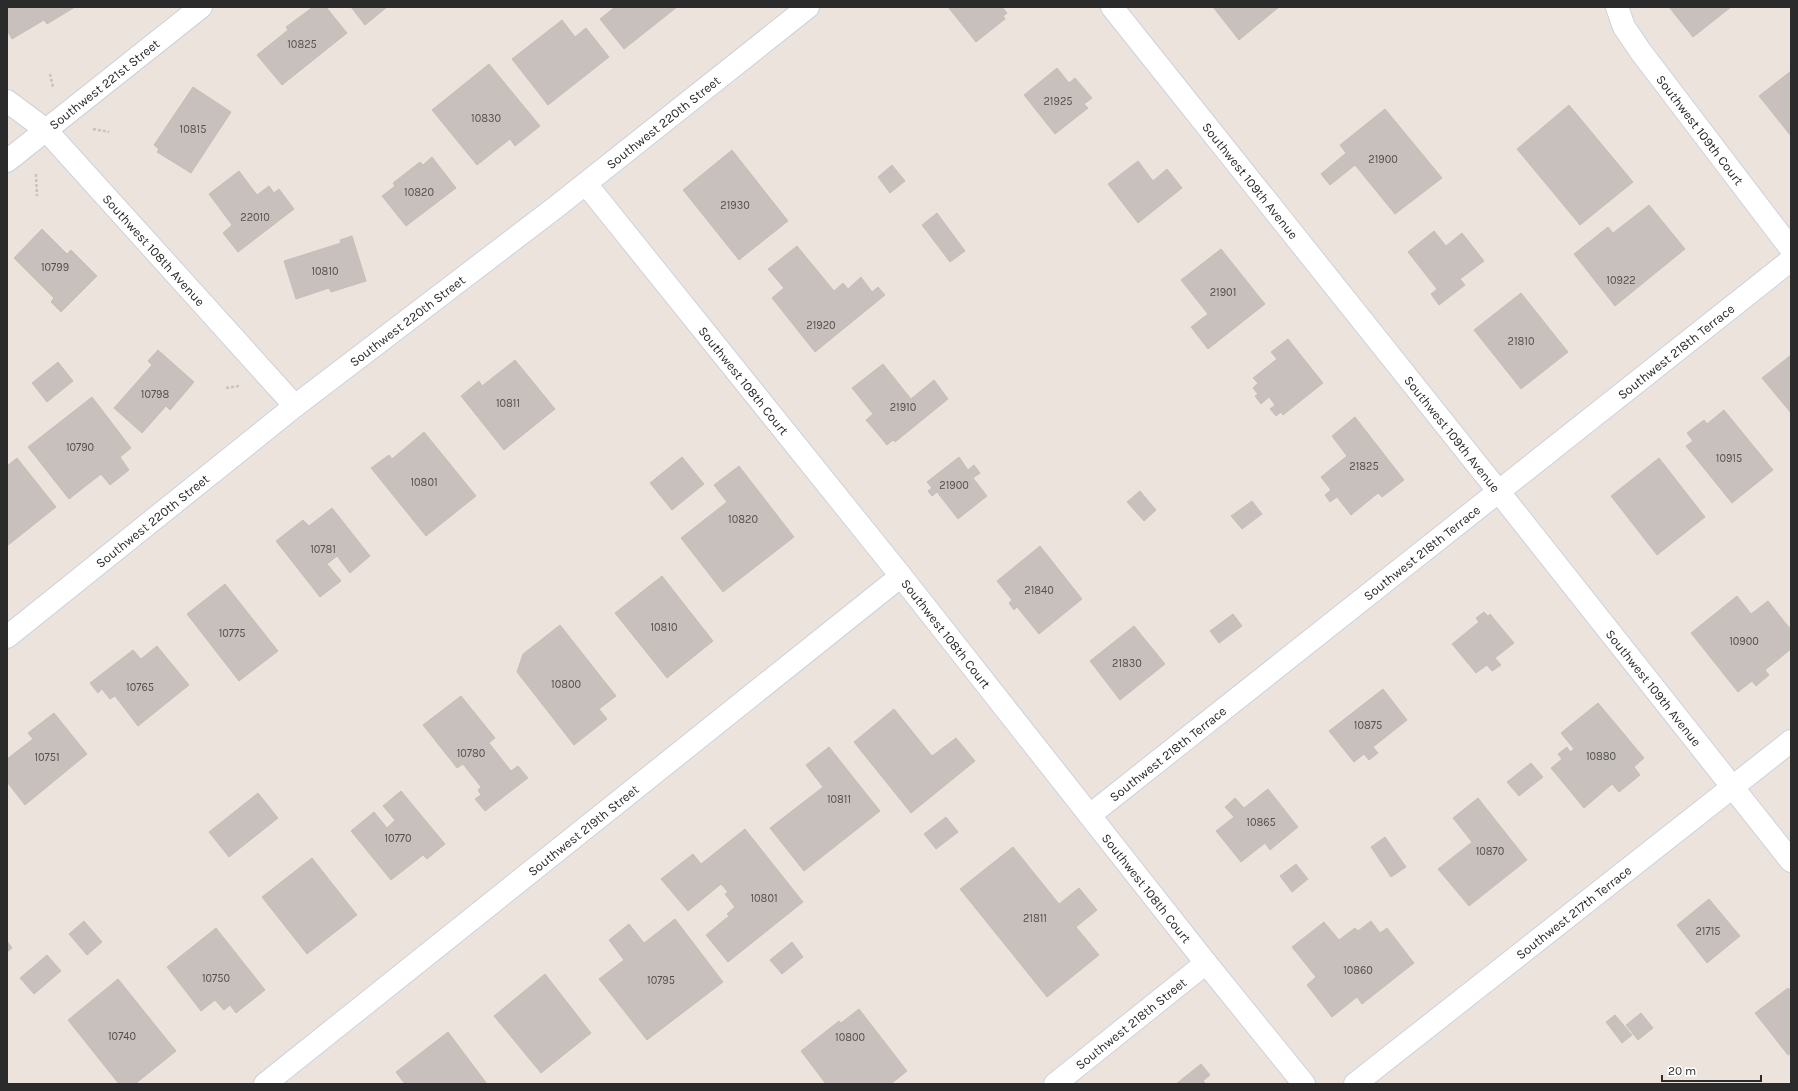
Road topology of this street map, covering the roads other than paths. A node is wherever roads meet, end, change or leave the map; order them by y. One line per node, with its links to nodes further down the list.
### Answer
1 (201, 7): 6 (street, Southwest 221st Street)
2 (808, 7): 8 (street, Southwest 220th Street)
3 (1112, 7): 12 (street, Southwest 109th Avenue)
4 (1617, 7): 9 (street, Southwest 109th Court)
5 (7, 102): 6 (street, Southwest 108th Avenue)
6 (46, 130): 7 (street, Southwest 221st Street); 11 (street, Southwest 108th Avenue)
7 (7, 161)
8 (586, 184): 11 (street, Southwest 220th Street); 13 (street, Southwest 108th Court)
9 (1791, 249)
10 (1791, 260): 12 (street, Southwest 218th Terrace)
11 (295, 406): 14 (street, Southwest 220th Street)
12 (1499, 492): 16 (street, Southwest 109th Avenue); 17 (street, Southwest 218th Terrace)
13 (901, 576): 17 (street, Southwest 108th Court); 20 (street, Southwest 219th Street)
14 (7, 637)
15 (1791, 741): 16 (street, Southwest 217th Terrace)
16 (1732, 788): 18 (street, Southwest 109th Avenue); 23 (street, Southwest 217th Terrace)
17 (1090, 816): 19 (street, Southwest 108th Court)
18 (1791, 861)
19 (1206, 963): 21 (street, Southwest 218th Street); 22 (street, Southwest 108th Court)
20 (265, 1084)
21 (1055, 1084)
22 (1304, 1084)
23 (1355, 1084)

